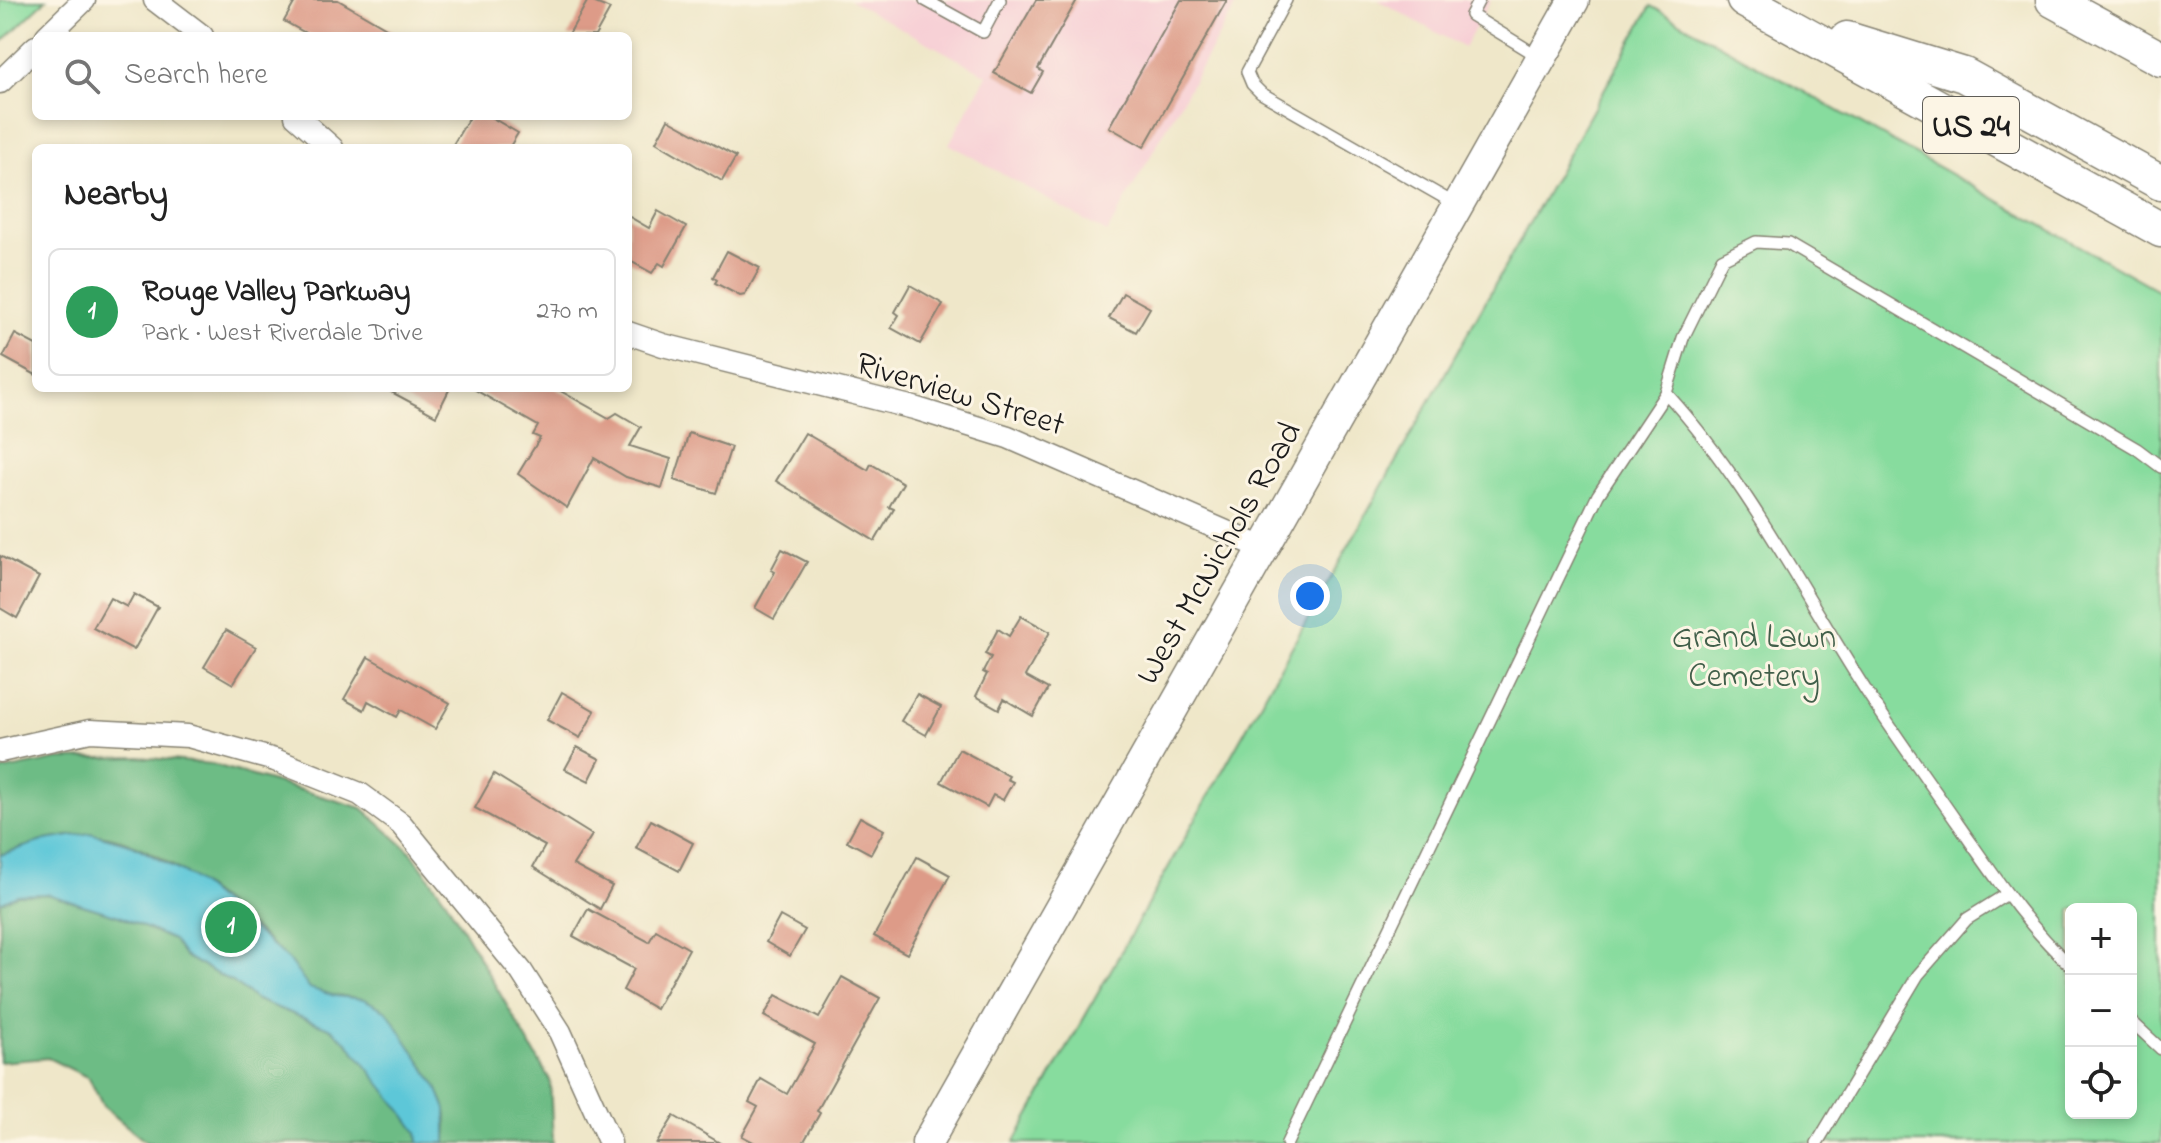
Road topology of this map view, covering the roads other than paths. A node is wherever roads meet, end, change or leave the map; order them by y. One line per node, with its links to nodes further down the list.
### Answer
1 (84, 0): 12 (street)
2 (155, 0): 13 (street)
3 (925, 0): 10 (lane)
4 (1000, 0): 10 (lane)
5 (1286, 0): 21 (lane)
6 (1479, 0): 15 (lane)
7 (1574, 0): 15 (main road, West McNichols Road)
8 (1744, 0): 11 (main road)
9 (2053, 0): 16 (main road)
10 (941, 4)
11 (1782, 20): 20 (main road, US 24); 22 (main road, US 24)
12 (51, 32)
13 (197, 32)
14 (32, 51): 17 (street)
15 (1541, 58): 21 (main road, West McNichols Road)
16 (2161, 59)
17 (0, 82)
18 (300, 120): 19 (street)
19 (328, 144)
20 (2161, 183)
21 (1458, 206): 26 (main road, West McNichols Road)
22 (2161, 230)
23 (632, 334): 26 (street, Riverview Street)
24 (1666, 393): 25 (lane); 28 (lane); 34 (lane)
25 (2161, 467)
26 (1263, 548): 33 (main road, West McNichols Road)
27 (0, 751): 32 (street)
28 (2007, 894): 29 (lane); 35 (lane)
29 (2065, 961)
30 (2137, 1027): 31 (lane)
31 (2161, 1049)
32 (610, 1143)
33 (927, 1143)
34 (1287, 1143)
35 (1817, 1143)

